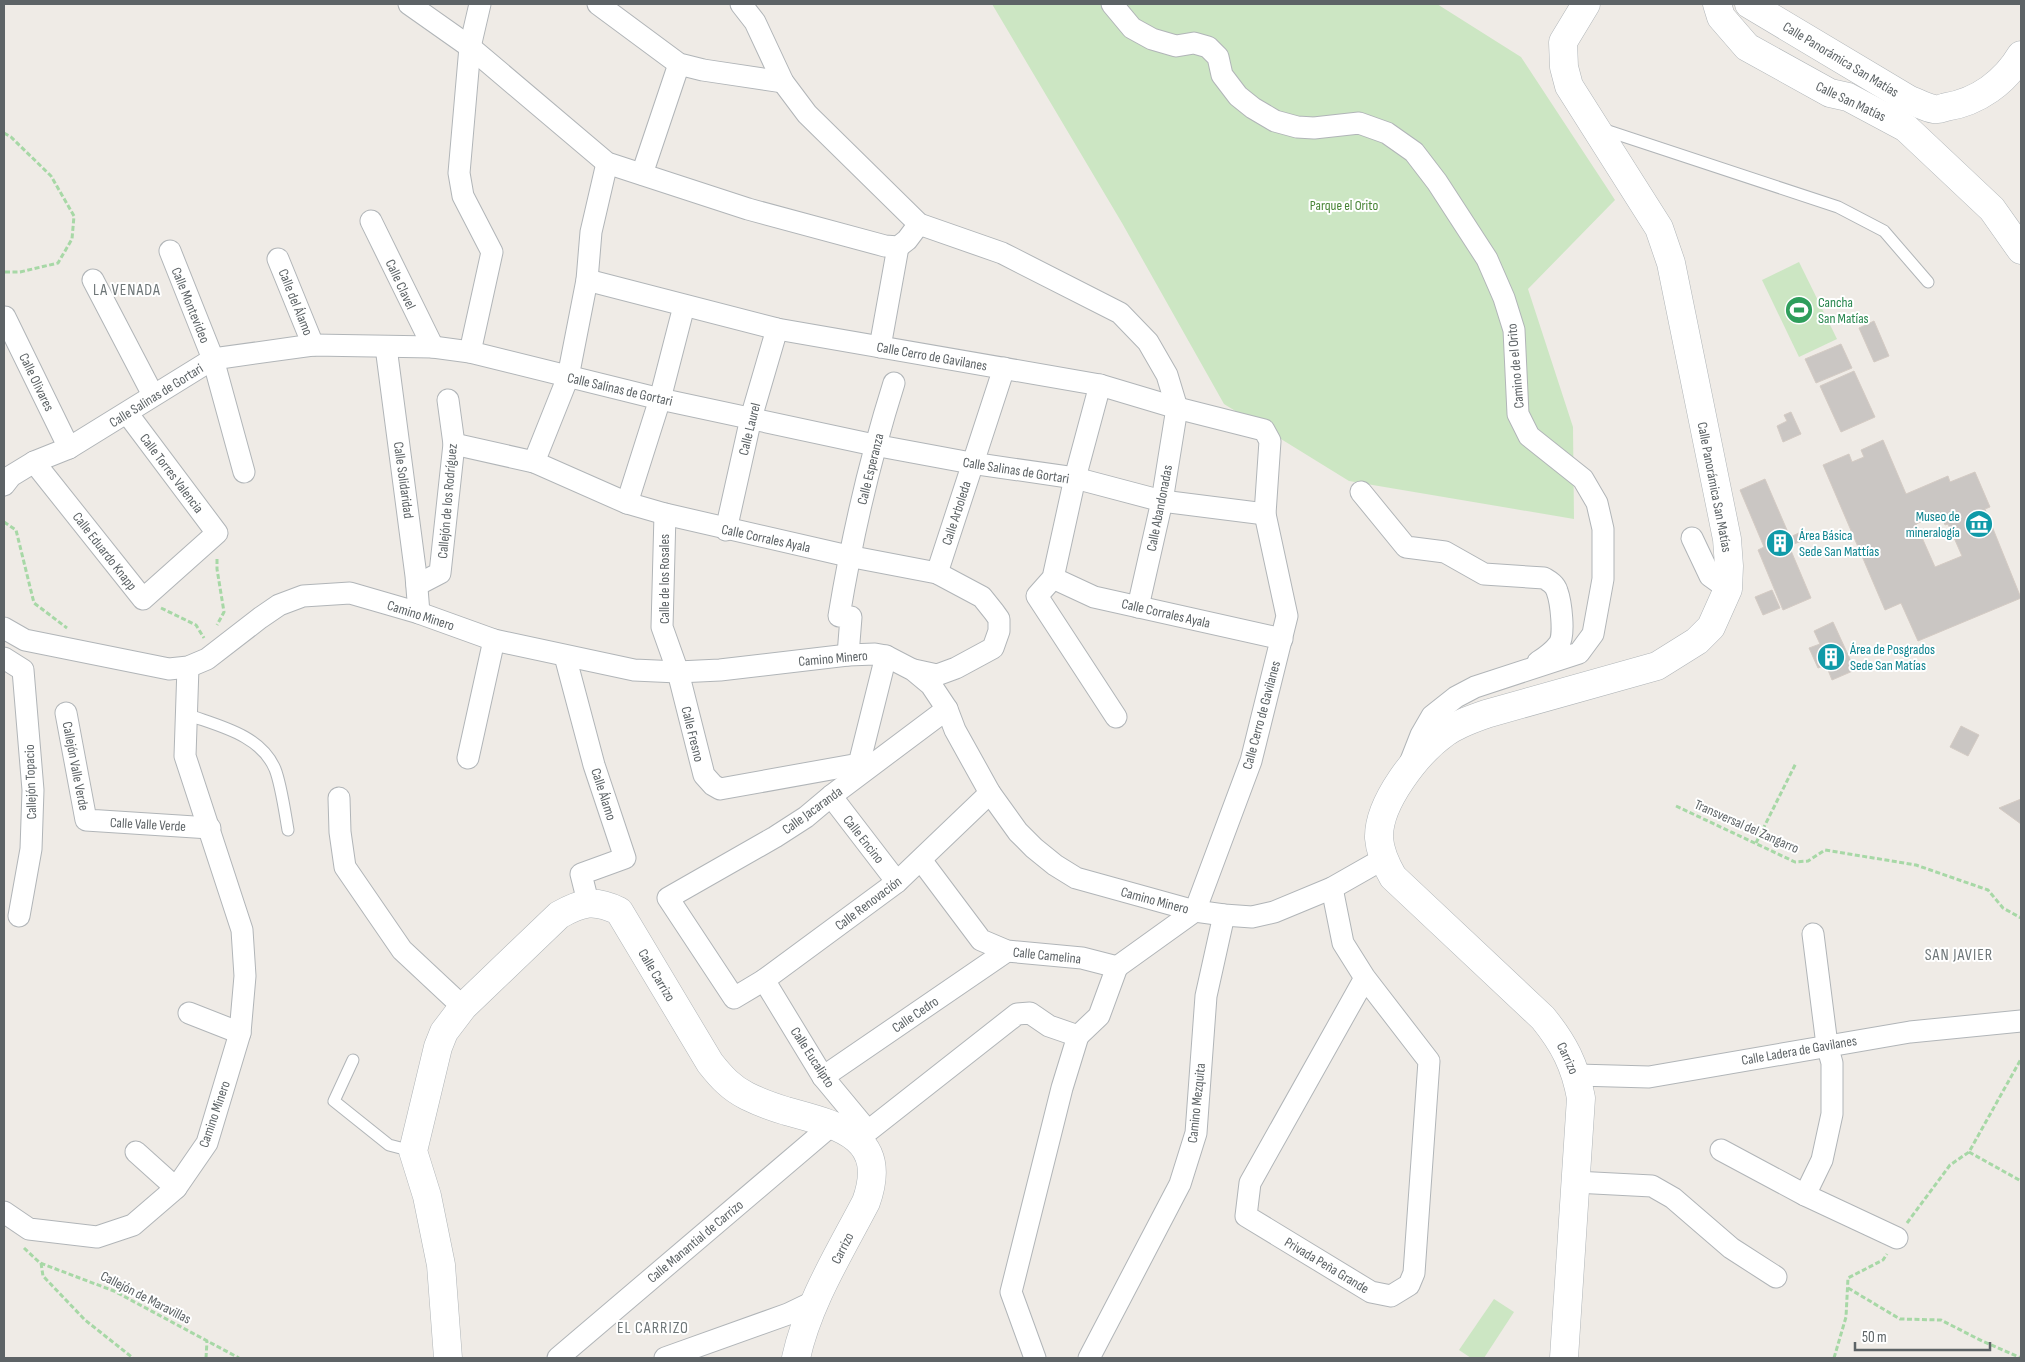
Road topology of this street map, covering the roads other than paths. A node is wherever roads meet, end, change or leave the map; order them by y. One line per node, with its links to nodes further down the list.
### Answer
1 (409, 4): 9 (street)
2 (480, 4): 9 (street)
3 (598, 4): 11 (street)
4 (742, 4): 12 (street)
5 (1112, 4): 77 (street, Camino de el Orito)
6 (1586, 4): 13 (street, Calle Panorámica San Matías)
7 (1717, 4): 19 (street, Calle San Matías)
8 (1749, 4): 10 (street, Calle Panorámica San Matías)
9 (470, 47): 14 (street); 32 (street)
10 (2021, 55)
11 (679, 64): 12 (street); 15 (street)
12 (783, 82): 17 (street)
13 (1596, 127): 24 (lane); 65 (street, Calle Panorámica San Matías)
14 (607, 163): 15 (street); 23 (street)
15 (642, 174): 18 (street)
16 (371, 221): 30 (street, Calle Clavel)
17 (919, 224): 18 (street); 41 (street)
18 (898, 247): 31 (street)
19 (2021, 250)
20 (170, 251): 33 (street, Calle Montevideo)
21 (278, 259): 28 (street, Calle del Álamo)
22 (93, 280): 38 (street)
23 (587, 280): 25 (street, Calle Cerro de Gavilanes); 35 (street)
24 (1928, 282)
25 (684, 306): 27 (street, Calle Cerro de Gavilanes); 39 (street)
26 (5, 317): 46 (street, Calle Olivares)
27 (777, 329): 31 (street, Calle Cerro de Gavilanes); 43 (street, Calle Laurel)
28 (313, 345): 29 (street, Calle Salinas de Gortari); 33 (street, Calle Salinas de Gortari)
29 (386, 347): 30 (street, Calle Salinas de Gortari); 64 (street, Calle Solidaridad)
30 (433, 347): 32 (street, Calle Salinas de Gortari)
31 (880, 347): 34 (street, Calle Cerro de Gavilanes)
32 (470, 352): 35 (street, Calle Salinas de Gortari)
33 (213, 360): 38 (street, Calle Salinas de Gortari); 50 (street, Calle Montevideo)
34 (1004, 368): 37 (street, Calle Cerro de Gavilanes); 49 (street, Calle Arboleda)
35 (568, 377): 39 (street, Calle Salinas de Gortari); 48 (street)
36 (894, 383): 45 (street, Calle Esperanza)
37 (1100, 385): 41 (street, Calle Cerro de Gavilanes); 51 (street)
38 (153, 395): 42 (street, Calle Salinas de Gortari)
39 (660, 399): 43 (street, Calle Salinas de Gortari); 55 (street)
40 (448, 400): 44 (street, Callejón de los Rodríguez)
41 (1177, 408): 54 (street, Calle Abandonadas); 57 (street, Calle Cerro de Gavilanes)
42 (127, 413): 46 (street, Calle Salinas de Gortari); 59 (street, Calle Torres Valencia)
43 (751, 418): 45 (street, Calle Salinas de Gortari); 58 (street, Calle Laurel)
44 (454, 444): 48 (street, Calle Corrales Ayala); 64 (street, Callejón de los Rodríguez)
45 (874, 445): 49 (street, Calle Salinas de Gortari); 61 (street, Calle Esperanza)
46 (69, 448): 47 (street, Calle Salinas de Gortari)
47 (34, 462): 52 (street, Calle Salinas de Gortari); 59 (street, Calle Eduardo Knapp)
48 (534, 462): 55 (street, Calle Corrales Ayala)
49 (971, 463): 51 (street, Calle Salinas de Gortari); 62 (street, Calle Arboleda)
50 (244, 472)
51 (1074, 478): 54 (street, Calle Salinas de Gortari); 63 (street)
52 (4, 485)
53 (1360, 492): 77 (street)
54 (1162, 501): 57 (street, Calle Salinas de Gortari); 66 (street, Calle Abandonadas)
55 (626, 503): 56 (street, Calle Corrales Ayala)
56 (665, 514): 58 (street, Calle Corrales Ayala); 78 (street, Calle de los Rosales)
57 (1265, 514): 69 (street, Calle Cerro de Gavilanes)
58 (726, 530): 61 (street, Calle Corrales Ayala)
59 (217, 533)
60 (1692, 538): 65 (street)
61 (848, 556): 62 (street, Calle Corrales Ayala); 71 (street, Calle Esperanza)
62 (937, 573): 76 (street, Calle Corrales Ayala)
63 (1053, 578): 66 (street, Calle Corrales Ayala); 82 (street)
64 (417, 585): 67 (street, Calle Solidaridad)
65 (1728, 589): 84 (street, Calle Panorámica San Matías)
66 (1138, 607): 69 (street, Calle Corrales Ayala)
67 (419, 613): 70 (street, Camino Minero); 75 (street, Camino Minero)
68 (4, 628): 75 (street, Camino Minero)
69 (1282, 639): 97 (street, Calle Cerro de Gavilanes)
70 (494, 640): 72 (street, Camino Minero); 83 (street)
71 (848, 655): 73 (street, Camino Minero); 78 (street, Camino Minero)
72 (565, 656): 78 (street, Camino Minero); 96 (street, Calle Álamo)
73 (886, 656): 76 (street, Camino Minero); 85 (street, Calle Jacaranda)
74 (4, 658): 98 (street, Callejón Topacio)
75 (188, 667): 81 (street, Camino Minero)
76 (913, 670): 79 (street, Camino Minero)
77 (1528, 670): 84 (street, Camino de el Orito)
78 (678, 672): 85 (street, Calle Fresno)
79 (947, 709): 86 (street, Camino Minero); 87 (street, Calle Jacaranda)
80 (66, 713): 89 (street, Callejón Valle Verde)
81 (186, 714): 90 (street, Camino Minero); 91 (lane)
82 (1116, 717)
83 (468, 758)
84 (1408, 770): 92 (street, Calle Panorámica San Matías)
85 (720, 789)
86 (990, 793): 93 (street, Calle Renovación); 97 (street, Camino Minero)
87 (831, 796): 94 (street, Calle Encino); 105 (street, Calle Jacaranda)
88 (339, 798): 106 (street)
89 (86, 820): 90 (street, Calle Valle Verde)
90 (210, 828): 109 (street, Camino Minero)
91 (288, 830)
92 (1383, 859): 95 (street, Camino Minero); 113 (street, Carrizo)
93 (921, 860): 94 (street, Calle Renovación); 101 (street, Calle Camelina)
94 (897, 882): 104 (street, Calle Renovación)
95 (1332, 888): 99 (street, Camino Minero); 103 (street, Privada Peña Grande)
96 (588, 902): 106 (street); 115 (street, Calle Carrizo)
97 (1195, 911): 99 (street, Camino Minero); 102 (street)
98 (19, 916)
99 (1224, 916): 132 (street, Camino Mezquita)
100 (1812, 934): 111 (street)
101 (1007, 951): 102 (street, Calle Camelina); 114 (street, Calle Cedro)
102 (1117, 968): 110 (street)
103 (1365, 978): 103 (street, Privada Peña Grande)
104 (764, 980): 105 (street, Calle Renovación); 114 (street, Calle Eucalipto)
105 (734, 998)
106 (463, 1007): 118 (street)
107 (189, 1013): 109 (street)
108 (2021, 1021): 111 (street, Calle Ladera de Gavilanes)
109 (240, 1033): 121 (street, Camino Minero)
110 (1078, 1036): 116 (street); 131 (street)
111 (1827, 1045): 113 (street, Calle Ladera de Gavilanes); 122 (street)
112 (353, 1060): 118 (lane)
113 (1577, 1076): 120 (street, Carrizo)
114 (823, 1077): 116 (street, Calle Eucalipto)
115 (833, 1124): 116 (street, Calle Carrizo); 127 (street, Calle Manantial de Carrizo)
116 (863, 1135): 126 (street, Carrizo)
117 (1721, 1150): 122 (street)
118 (413, 1151): 128 (street)
119 (136, 1152): 121 (street)
120 (1575, 1182): 125 (street); 133 (street, Carrizo)
121 (176, 1188): 123 (street, Camino Minero)
122 (1805, 1195): 124 (street)
123 (4, 1212)
124 (1897, 1238)
125 (1776, 1277)
126 (815, 1301): 129 (street); 130 (street, Carrizo)
127 (567, 1356)
128 (448, 1358)
129 (665, 1358)
130 (796, 1358)
131 (1035, 1358)
132 (1089, 1358)
133 (1564, 1358)

